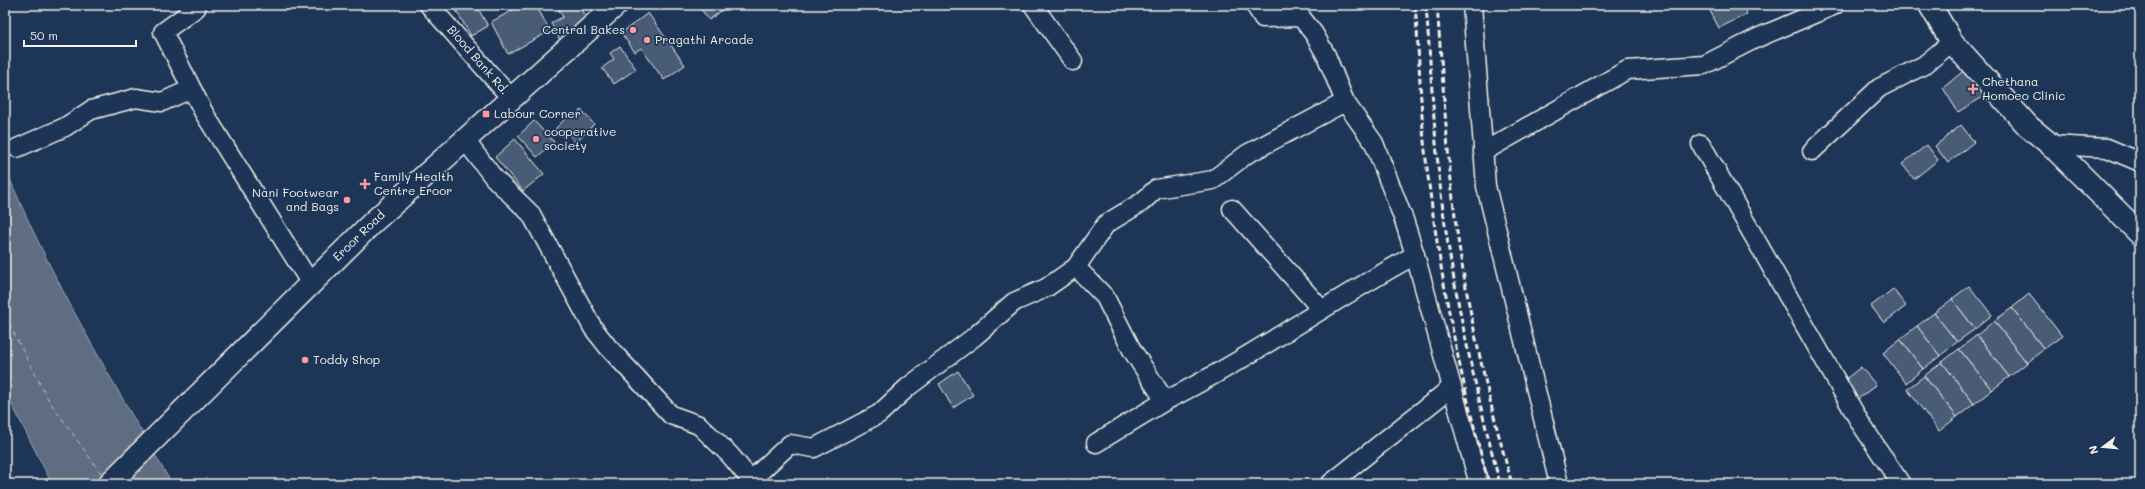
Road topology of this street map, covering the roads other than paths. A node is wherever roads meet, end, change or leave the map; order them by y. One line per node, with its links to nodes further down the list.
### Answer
1 (195, 5): 11 (street)
2 (429, 5): 12 (street, Blood Bank Rd.)
3 (616, 5): 12 (main road, Eroor Road)
4 (1033, 5): 10 (street)
5 (1255, 5): 13 (street)
6 (1472, 5): 19 (street)
7 (1835, 5): 19 (street)
8 (1930, 5): 9 (main road)
9 (1952, 42): 16 (main road); 18 (street)
10 (1073, 61)
11 (191, 89): 17 (street); 25 (street)
12 (511, 98): 14 (main road, Eroor Road)
13 (1345, 102): 23 (street); 24 (street)
14 (465, 140): 25 (main road, Eroor Road); 30 (street)
15 (1701, 144): 35 (street)
16 (2051, 146): 20 (street); 22 (main road)
17 (17, 148)
18 (1812, 151)
19 (1483, 152): 34 (street)
20 (2140, 162)
21 (1232, 209): 26 (street)
22 (2140, 234)
23 (1415, 255): 26 (street); 27 (street)
24 (1076, 267): 28 (street); 30 (street)
25 (311, 284): 31 (main road, Eroor Road)
26 (1321, 309): 28 (street)
27 (1452, 387): 32 (street); 33 (street)
28 (1165, 402): 29 (street)
29 (1096, 443)
30 (753, 482)
31 (109, 484)
32 (1330, 484)
33 (1479, 484)
34 (1559, 484)
35 (1900, 484)

